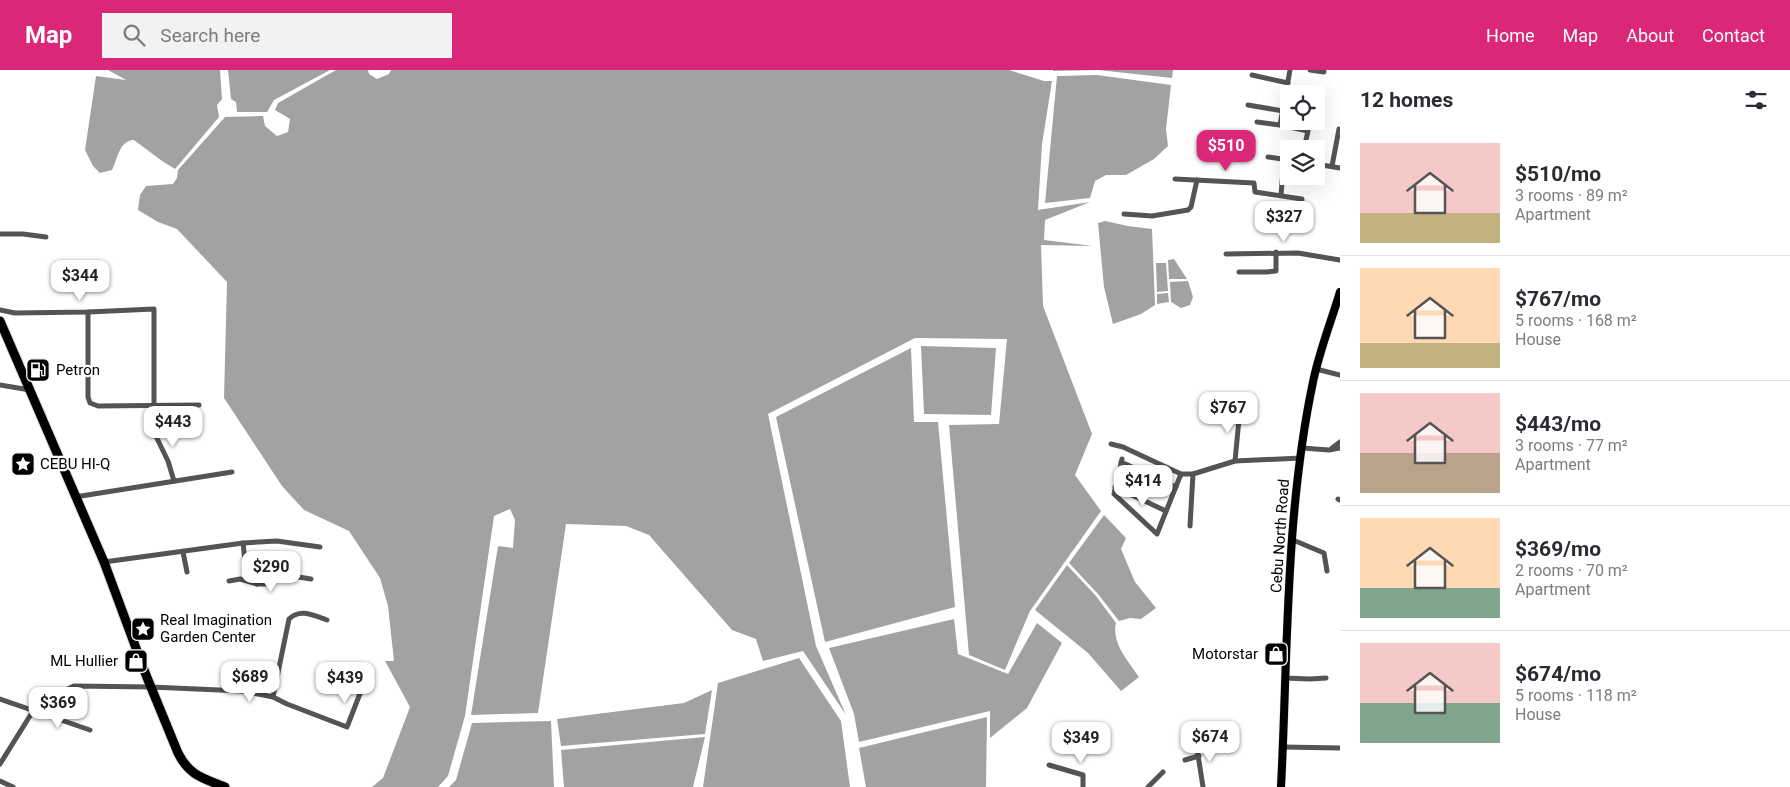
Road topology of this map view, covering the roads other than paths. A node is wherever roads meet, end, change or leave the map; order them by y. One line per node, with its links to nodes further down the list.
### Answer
1 (1290, 70): 5 (street)
2 (1310, 70): 3 (street)
3 (1324, 72)
4 (1252, 75): 5 (street)
5 (1288, 83)
6 (1248, 105): 7 (street)
7 (1280, 110)
8 (1257, 122): 9 (street)
9 (1280, 125)
10 (1339, 129): 16 (street)
11 (1303, 130): 12 (street)
12 (1306, 140)
13 (1268, 157): 14 (street)
14 (1280, 158)
15 (1325, 165): 16 (street)
16 (1332, 166): 17 (street)
17 (1340, 168)
18 (1175, 179): 19 (street)
19 (1197, 180): 21 (street); 22 (street)
20 (1283, 185): 21 (street)
21 (1281, 195): 23 (street)
22 (1124, 214)
23 (1300, 228)
24 (0, 234): 25 (street)
25 (46, 237)
26 (1276, 252): 27 (street); 28 (street); 29 (street)
27 (1226, 254)
28 (1340, 260)
29 (1238, 272)
30 (1340, 292): 34 (main road, Cebu North Road)
31 (0, 310): 32 (street)
32 (88, 312): 39 (street); 39 (street)
33 (0, 322): 37 (highway)
34 (1316, 370): 35 (street); 44 (main road, Cebu North Road)
35 (1340, 375)
36 (0, 385): 37 (street)
37 (30, 390): 55 (highway)
38 (199, 405): 39 (street)
39 (154, 406)
40 (1240, 409): 48 (street)
41 (150, 424): 52 (street)
42 (1340, 442): 46 (street)
43 (1111, 444): 50 (street)
44 (1302, 448): 46 (street); 47 (main road, Cebu North Road)
45 (1340, 448): 46 (street)
46 (1329, 450)
47 (1301, 458): 48 (street); 58 (main road, Cebu North Road)
48 (1235, 461): 51 (street)
49 (232, 472): 52 (street)
50 (1181, 474): 51 (street); 54 (street)
51 (1193, 474): 57 (street)
52 (174, 481): 55 (street)
53 (1115, 487): 54 (street); 56 (street); 56 (street)
54 (1176, 487): 56 (street)
55 (75, 497): 62 (highway)
56 (1166, 511)
57 (1190, 526)
58 (1293, 540): 63 (street); 69 (main road, Cebu North Road)
59 (242, 543): 60 (street); 61 (street); 67 (street)
60 (320, 547)
61 (183, 552): 62 (street); 64 (street)
62 (104, 562): 72 (highway)
63 (1327, 571)
64 (187, 572)
65 (311, 579): 67 (street)
66 (229, 581): 67 (street)
67 (257, 584)
68 (327, 620): 73 (street)
69 (1285, 678): 70 (street); 78 (main road, Cebu North Road)
70 (1326, 678)
71 (355, 680): 73 (street)
72 (151, 687): 73 (street); 75 (street); 87 (highway)
73 (273, 697)
74 (0, 699): 75 (street)
75 (33, 711): 76 (street); 82 (street)
76 (90, 730)
77 (1196, 742): 80 (street)
78 (1283, 747): 79 (street); 91 (main road, Cebu North Road)
79 (1340, 748)
80 (1198, 756): 81 (street); 90 (street)
81 (1185, 760)
82 (0, 762)
83 (1049, 764): 88 (street)
84 (1163, 772): 89 (street)
85 (0, 782): 86 (street)
86 (13, 787)
87 (224, 787)
88 (1083, 787)
89 (1148, 787)
90 (1203, 787)
91 (1281, 787)

